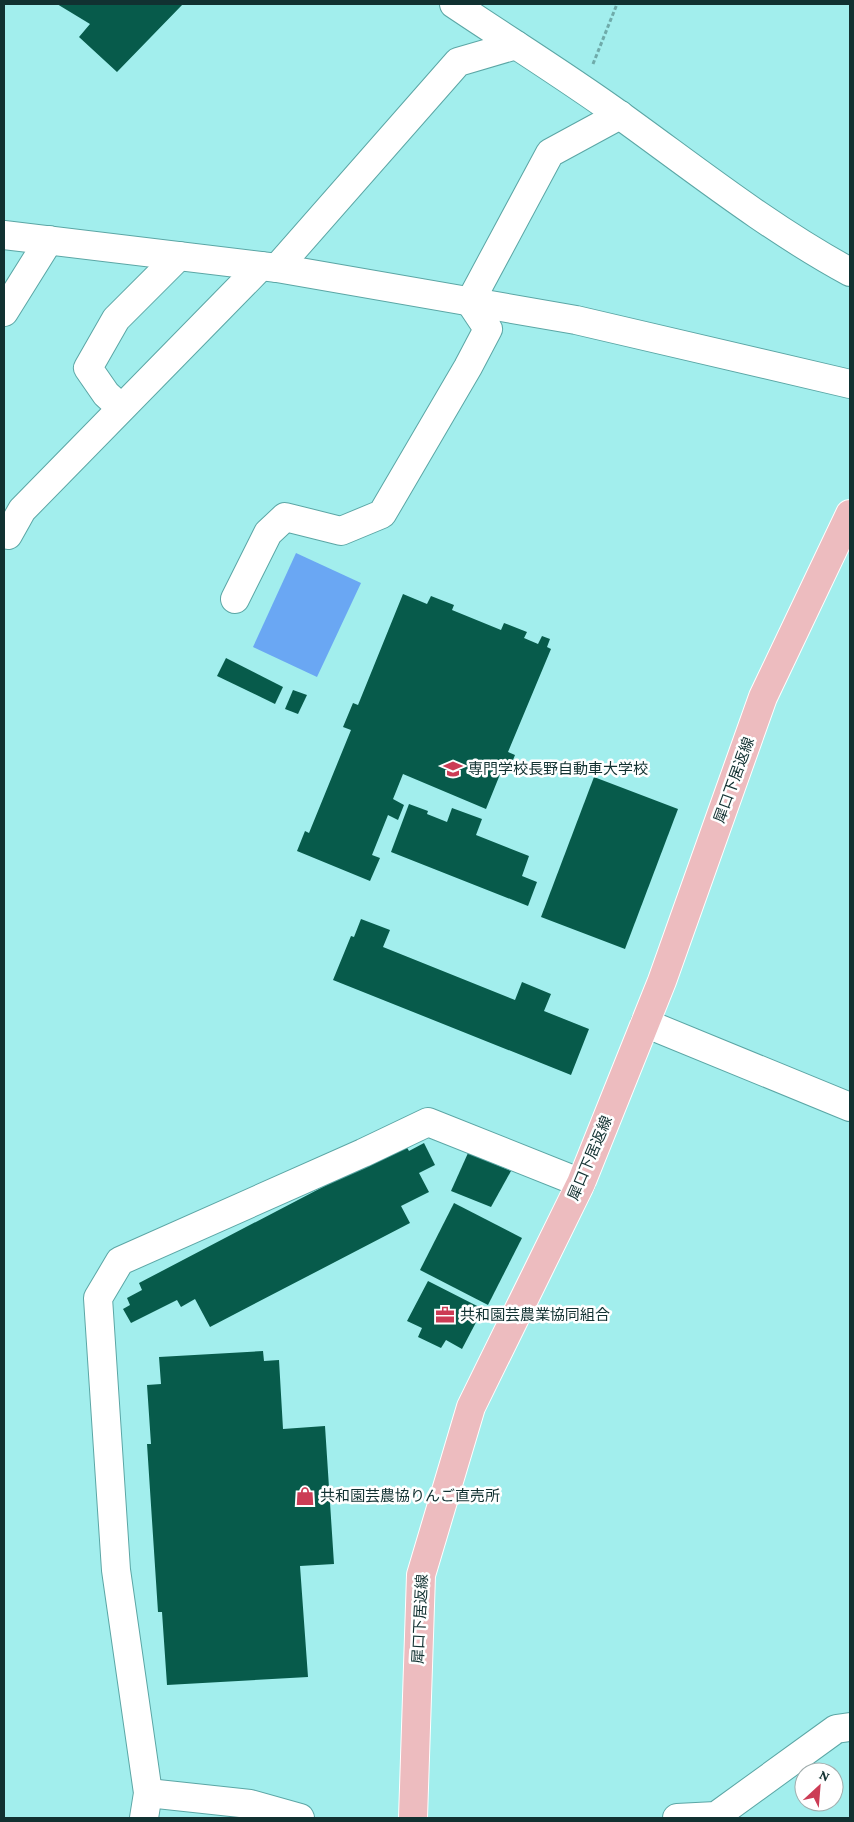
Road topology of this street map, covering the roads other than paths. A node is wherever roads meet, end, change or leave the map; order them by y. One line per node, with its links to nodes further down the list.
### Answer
1 (454, 4): 2 (street)
2 (516, 46): 3 (street); 7 (street)
3 (620, 115): 8 (street); 9 (street)
4 (4, 235): 5 (street)
5 (49, 240): 6 (street); 10 (street)
6 (179, 256): 7 (street); 12 (street)
7 (269, 267): 9 (street); 12 (street)
8 (850, 272)
9 (470, 302): 11 (street); 15 (street)
10 (4, 312)
11 (850, 384)
12 (122, 408): 14 (street)
13 (850, 514): 16 (main road, 犀口下居返線)
14 (8, 535)
15 (235, 599)
16 (645, 1023): 17 (street); 18 (main road, 犀口下居返線)
17 (850, 1107)
18 (581, 1183): 20 (street); 22 (main road, 犀口下居返線)
19 (850, 1727): 23 (street)
20 (146, 1806): 21 (street)
21 (300, 1818)
22 (413, 1818)
23 (677, 1818)

